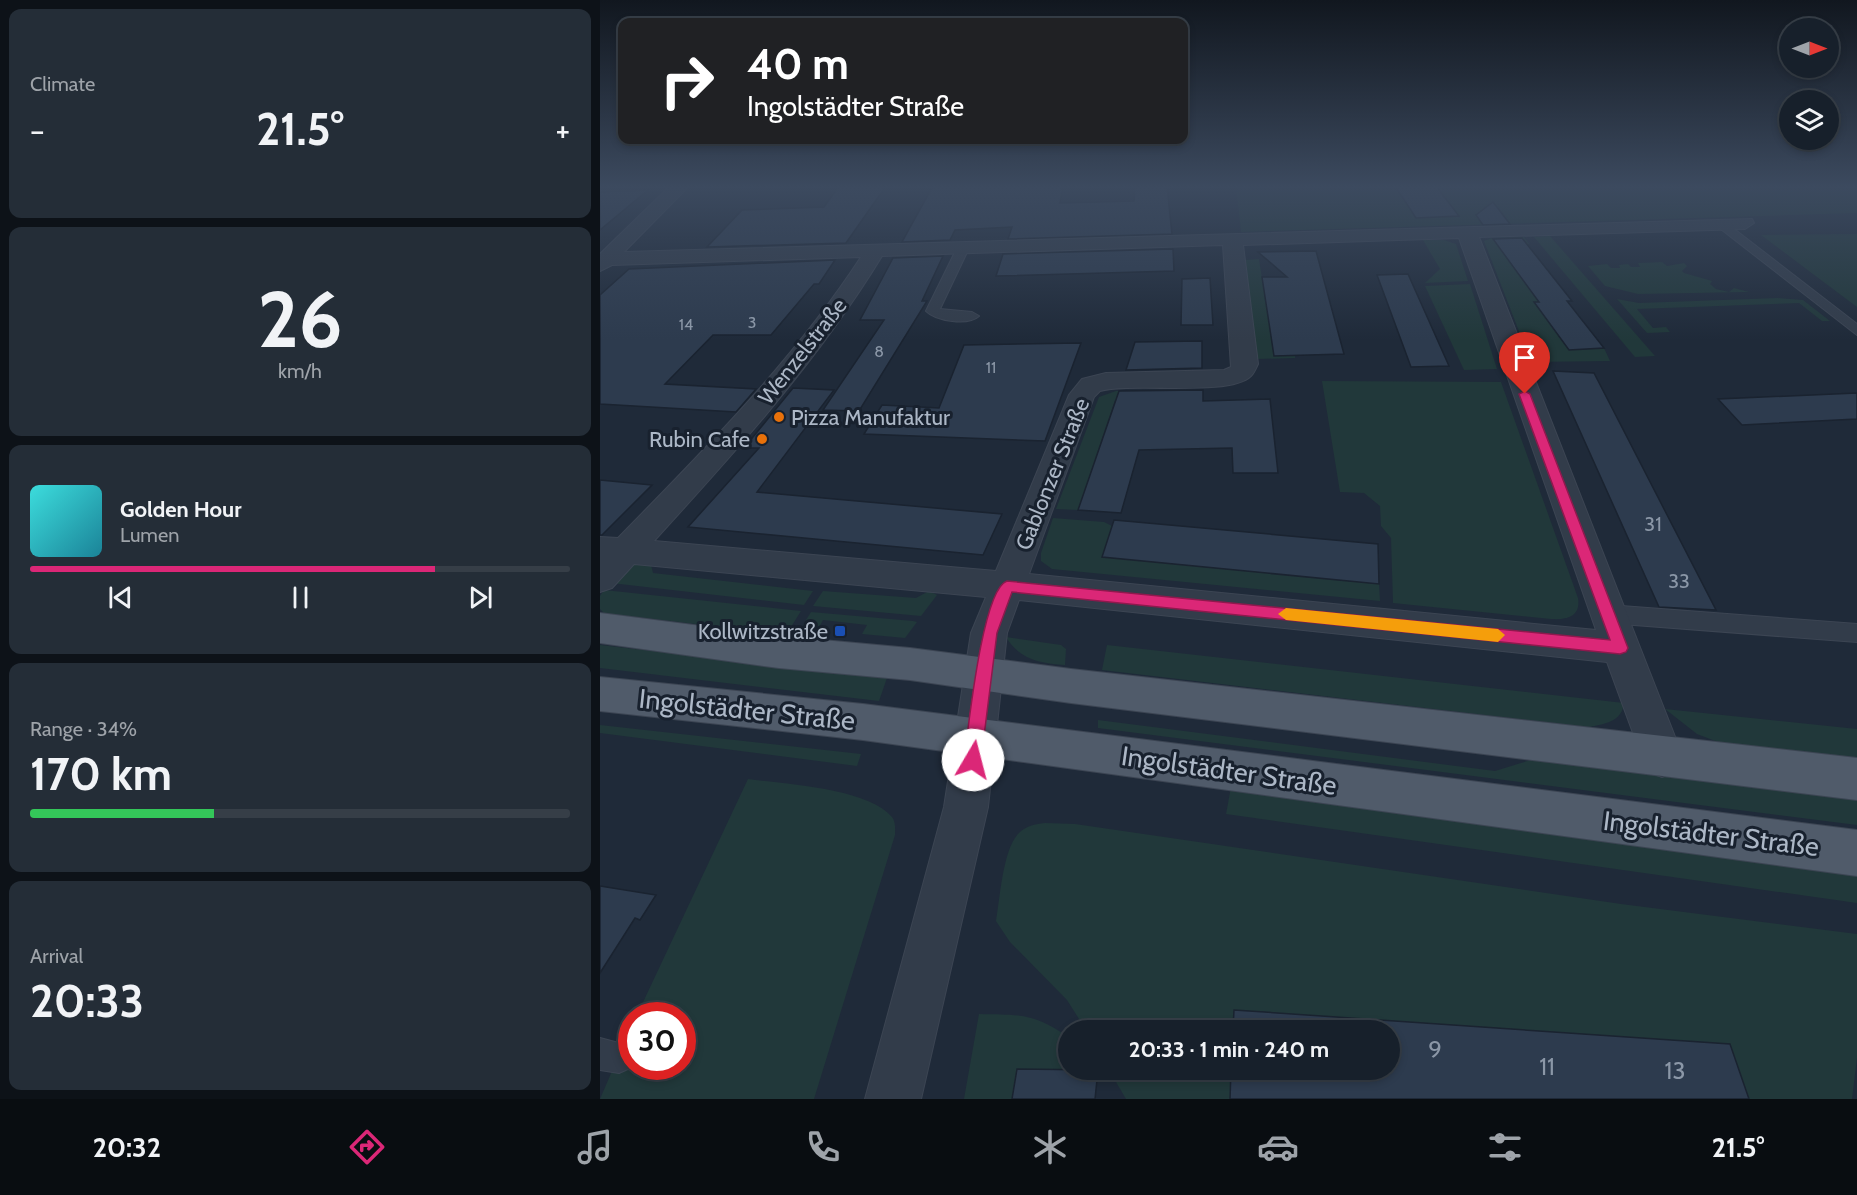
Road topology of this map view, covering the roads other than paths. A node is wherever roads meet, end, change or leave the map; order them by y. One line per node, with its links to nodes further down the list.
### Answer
1 (629, 237): 8 (street)
2 (1290, 237): 5 (street)
3 (1469, 237): 14 (street)
4 (1738, 237): 10 (lane)
5 (1232, 239): 6 (street); 13 (street, Gablonzer Straße)
6 (963, 248): 7 (street); 9 (lane)
7 (876, 250): 8 (street); 11 (street, Wenzelstraße)
8 (604, 262)
9 (972, 316)
10 (1857, 331)
11 (613, 550): 12 (street, Wenzelstraße); 13 (street)
12 (600, 579)
13 (1007, 586): 17 (street); 18 (street, Gablonzer Straße)
14 (1608, 614): 16 (lane); 17 (street)
15 (600, 628): 18 (main road)
16 (1857, 633)
17 (1620, 648): 21 (street)
18 (984, 674): 20 (street, Gablonzer Straße); 21 (main road)
19 (600, 694): 20 (main road, Ingolstädter Straße)
20 (976, 737): 23 (main road, Ingolstädter Straße); 24 (street)
21 (1662, 757): 22 (main road)
22 (1857, 779)
23 (1857, 852)
24 (893, 1099)

